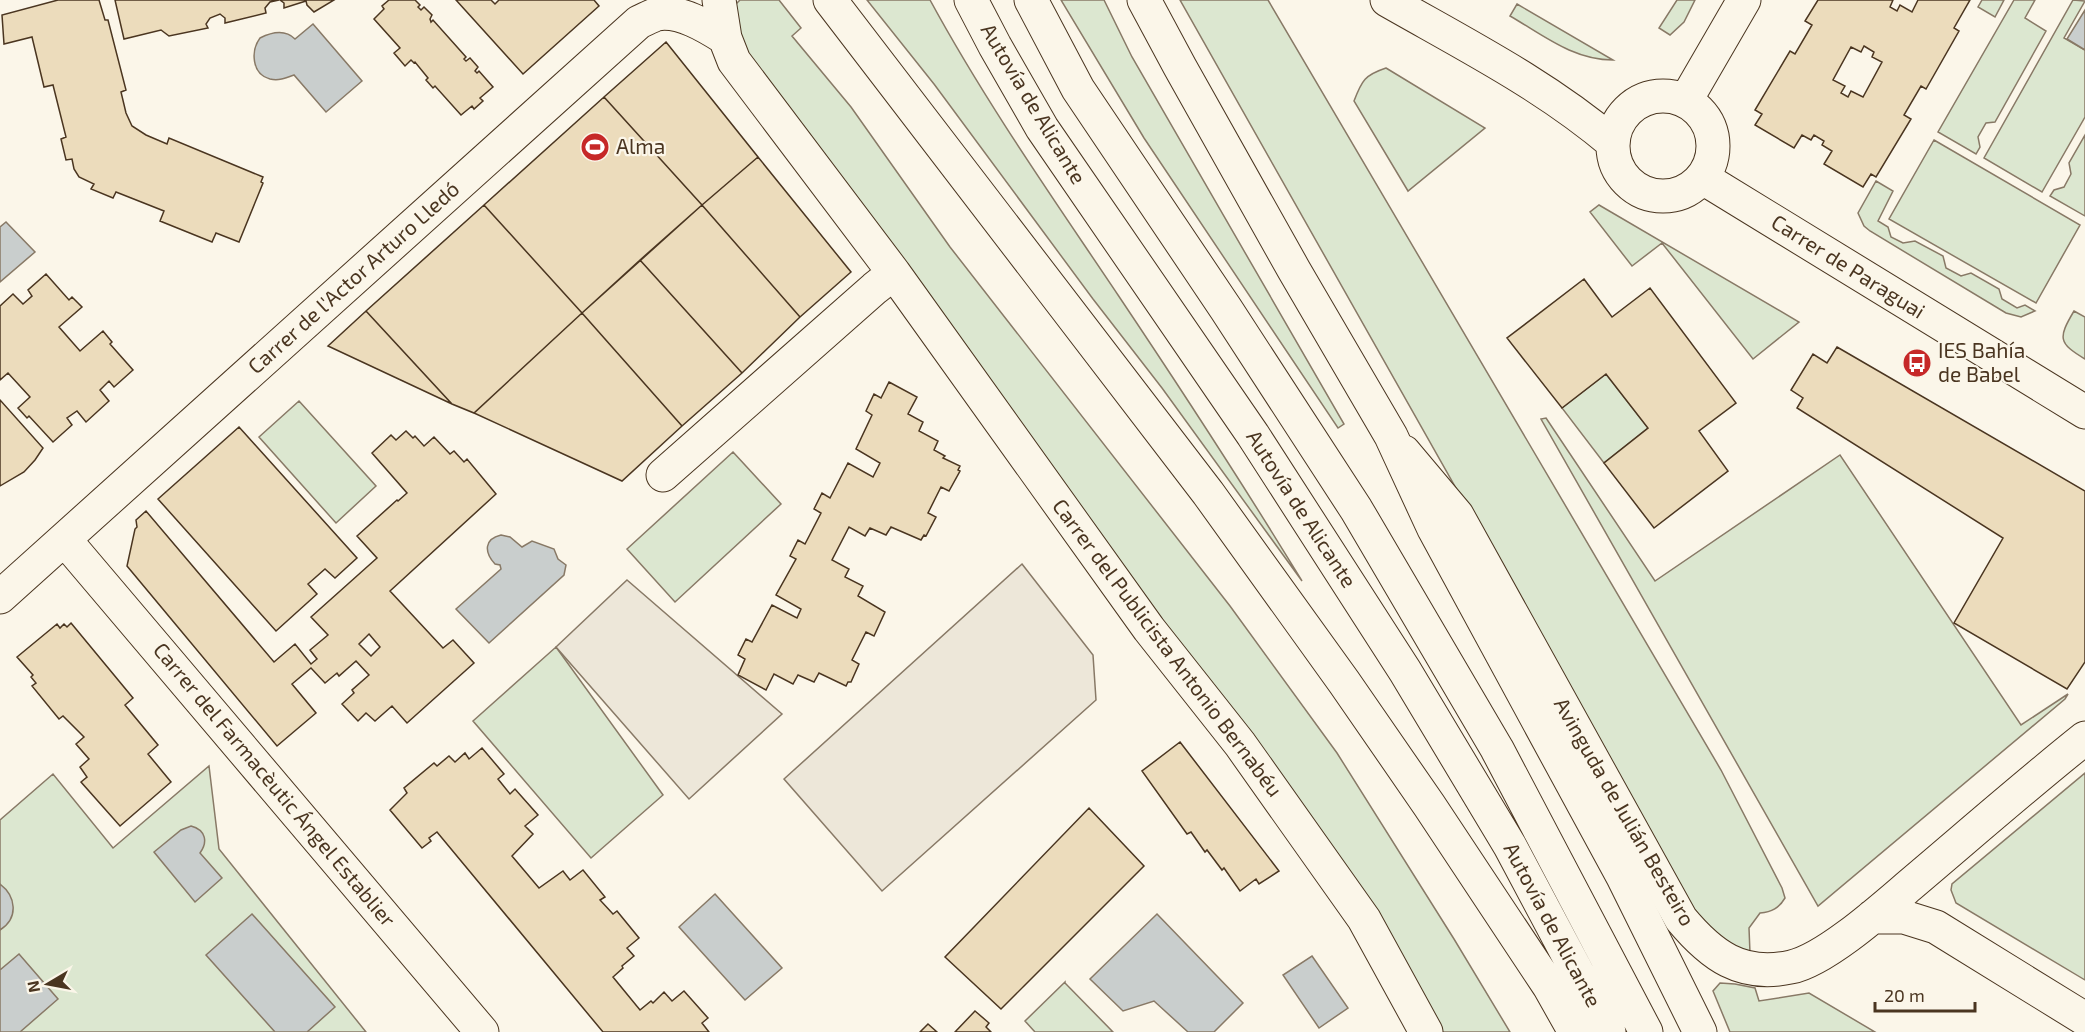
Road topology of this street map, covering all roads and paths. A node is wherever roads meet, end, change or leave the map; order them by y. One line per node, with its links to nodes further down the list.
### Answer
1 (719, 0): 8 (main road, Carrer del Publicista Antonio Bernabéu)
2 (830, 0): 23 (main road)
3 (971, 0): 24 (main road, Autovía de Alicante)
4 (1031, 0): 25 (main road, Autovía de Alicante)
5 (1144, 0): 14 (main road)
6 (1387, 0): 10 (main road)
7 (1744, 0): 9 (main road)
8 (725, 38): 12 (main road, Carrer del Publicista Antonio Bernabéu); 16 (main road, Carrer de l'Actor Arturo Lledó)
9 (1686, 100): 10 (main road); 11 (main road)
10 (1613, 143): 11 (main road)
11 (1703, 178): 13 (main road, Carrer de Paraguai)
12 (894, 273): 15 (main road); 22 (main road, Carrer del Publicista Antonio Bernabéu)
13 (2085, 412)
14 (1391, 436): 19 (main road, Avinguda de Julián Besteiro); 26 (main road)
15 (663, 475)
16 (65, 540): 17 (main road, Carrer de l'Actor Arturo Lledó); 21 (main road, Carrer del Farmacèutic Ángel Establier)
17 (0, 597)
18 (2085, 738): 19 (main road, Avinguda de Julián Besteiro)
19 (1872, 917): 20 (main road)
20 (2085, 1019)
21 (482, 1032)
22 (1426, 1032)
23 (1575, 1032)
24 (1609, 1032)
25 (1646, 1032)
26 (1701, 1032)

